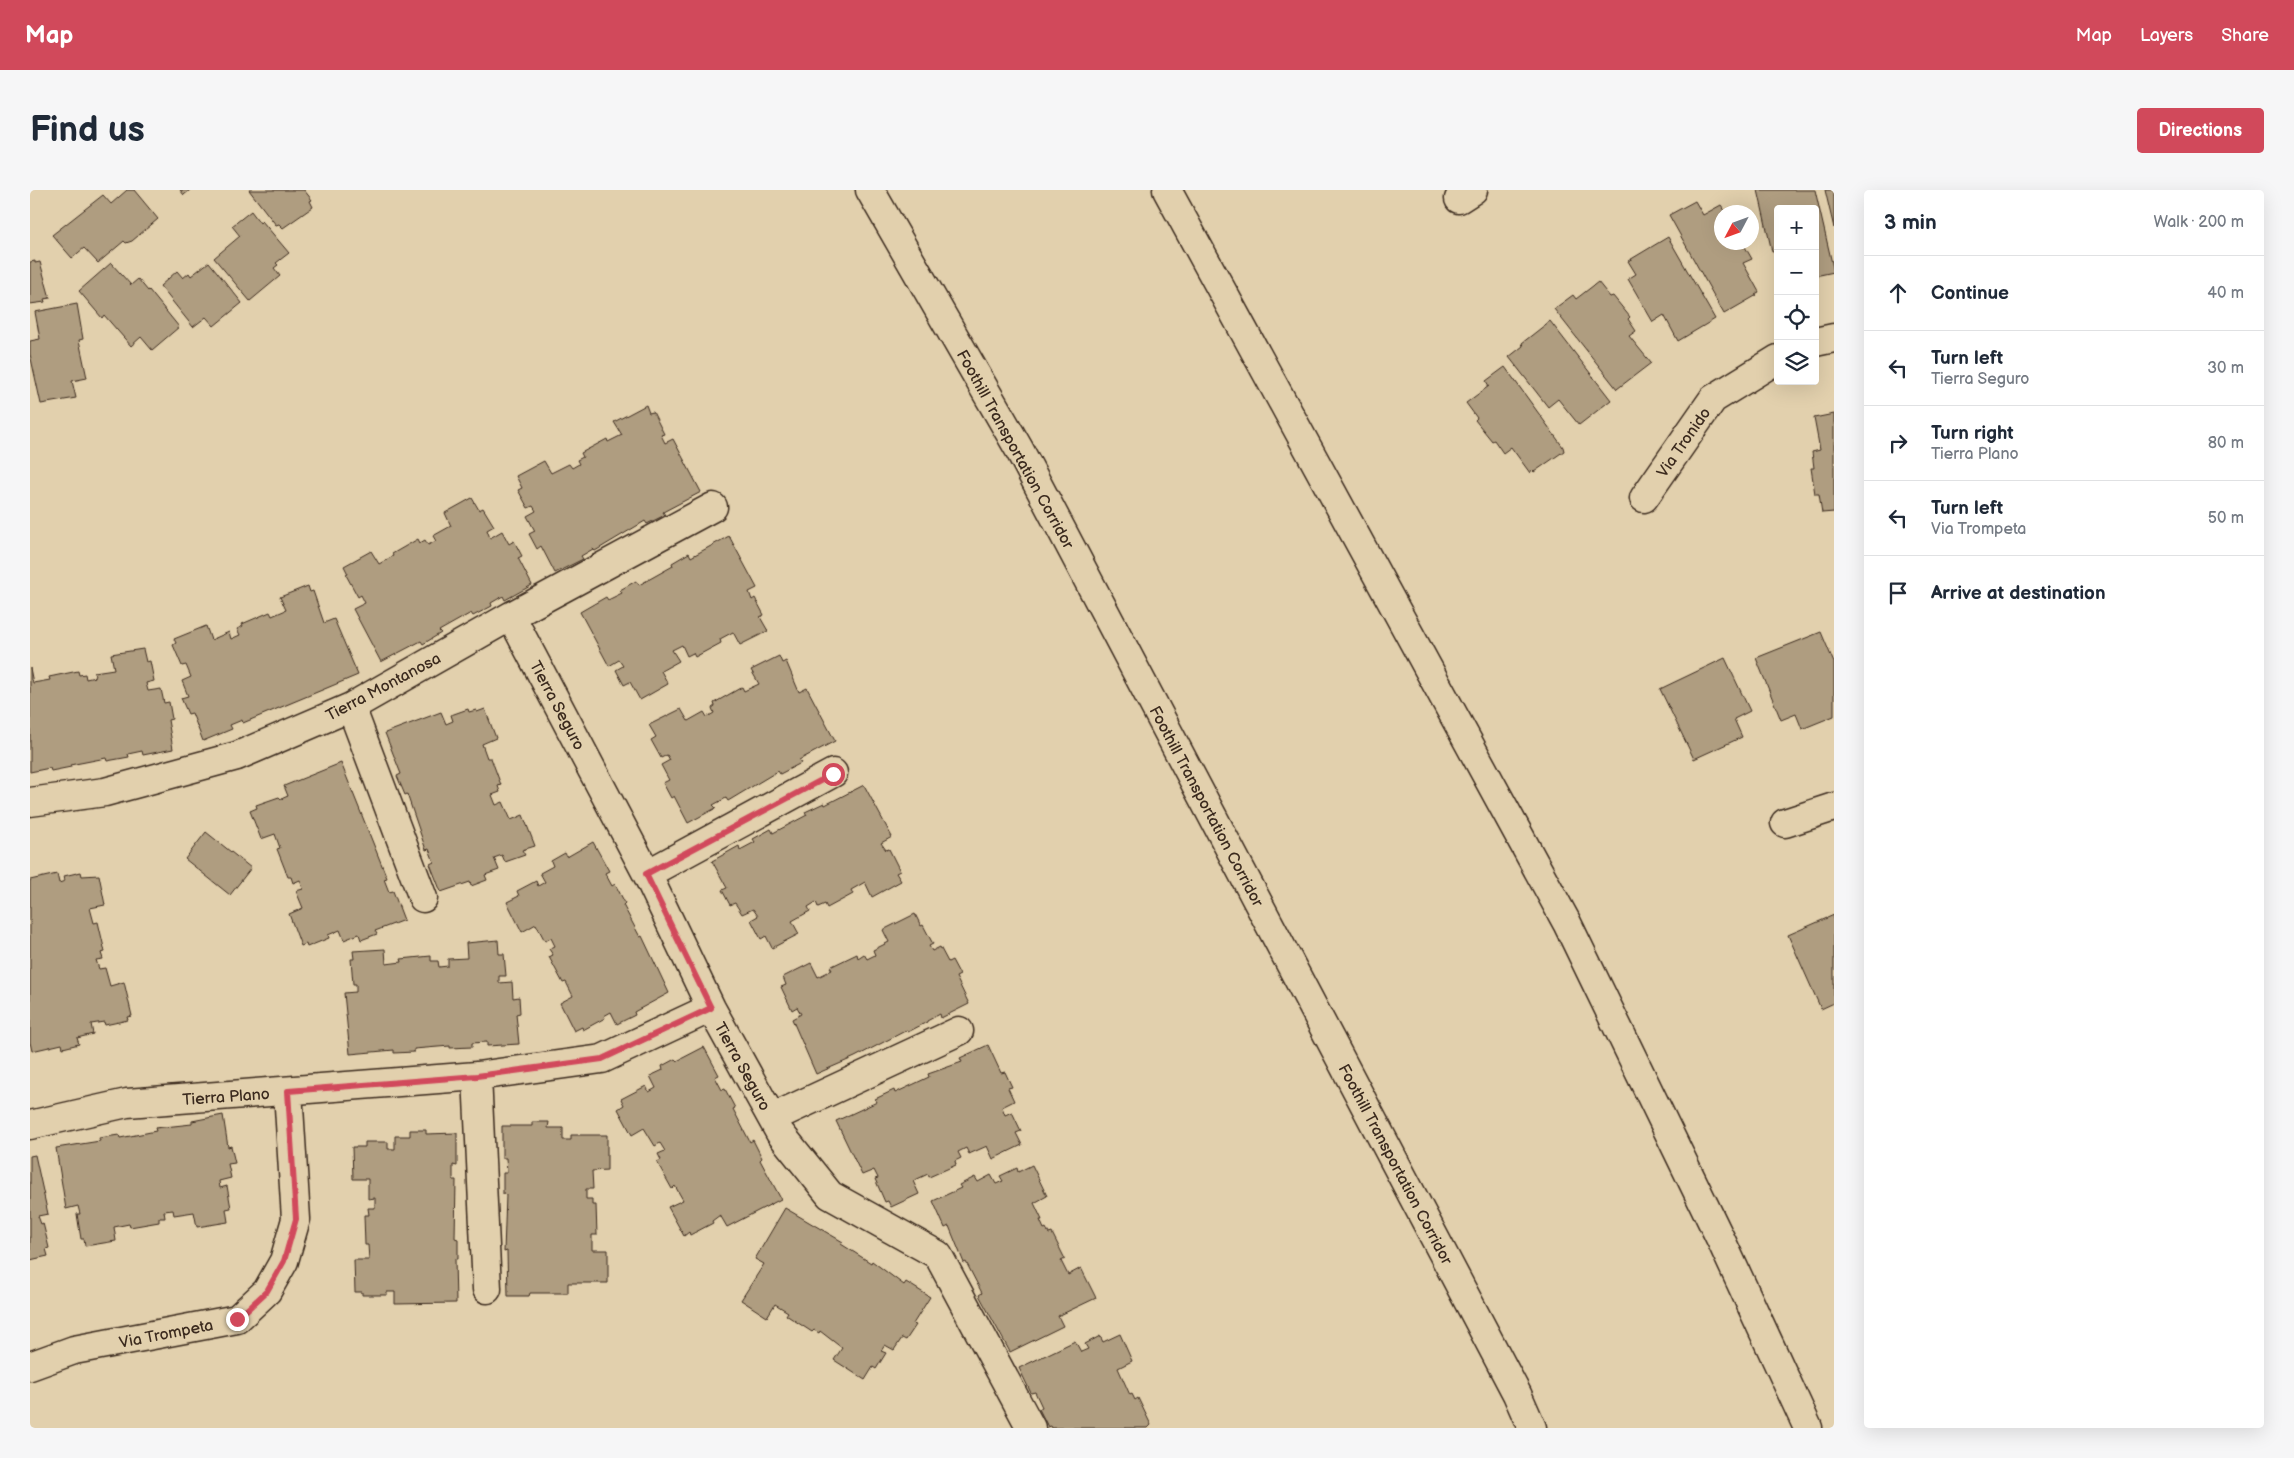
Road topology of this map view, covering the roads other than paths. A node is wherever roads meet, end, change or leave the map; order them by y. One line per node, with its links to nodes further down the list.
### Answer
1 (870, 190): 24 (main road, Foothill Transportation Corridor)
2 (1167, 190): 28 (main road)
3 (1834, 338): 4 (main road)
4 (1819, 341)
5 (1774, 361): 6 (main road, Via Tronido)
6 (1644, 498)
7 (713, 507): 8 (main road, Tierra Montanosa)
8 (511, 616): 9 (main road, Tierra Montanosa); 14 (main road, Tierra Seguro)
9 (351, 707): 11 (main road, Tierra Montanosa); 15 (main road)
10 (833, 774): 14 (main road)
11 (30, 802)
12 (1834, 807): 13 (main road)
13 (1785, 823)
14 (646, 874): 16 (main road, Tierra Seguro)
15 (423, 898)
16 (711, 1008): 18 (main road, Tierra Plano); 20 (main road, Tierra Seguro)
17 (959, 1030): 20 (main road)
18 (477, 1076): 19 (main road, Tierra Plano); 22 (main road)
19 (288, 1091): 21 (main road, Tierra Plano); 23 (main road, Via Trompeta)
20 (772, 1118): 25 (main road, Tierra Seguro)
21 (30, 1124)
22 (487, 1289)
23 (30, 1366)
24 (1517, 1394): 26 (main road); 27 (main road, Foothill Transportation Corridor)
25 (1030, 1428)
26 (1528, 1428)
27 (1532, 1428)
28 (1808, 1428)

